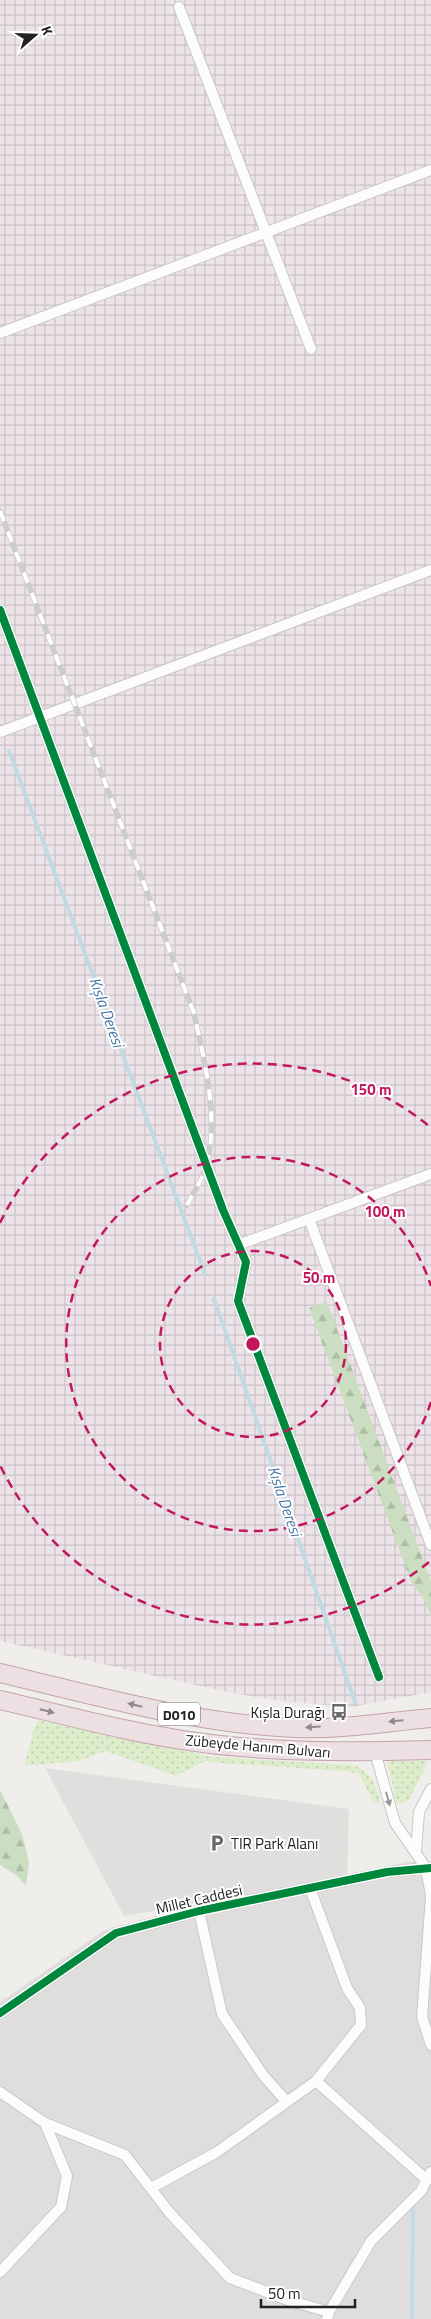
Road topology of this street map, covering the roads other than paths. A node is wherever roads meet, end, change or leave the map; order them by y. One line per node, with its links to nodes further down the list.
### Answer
1 (179, 7): 3 (street)
2 (431, 170): 3 (street)
3 (265, 232): 4 (street); 5 (street)
4 (0, 332)
5 (311, 349)
6 (431, 570): 8 (street)
7 (0, 610): 8 (street)
8 (40, 717): 9 (street); 12 (street)
9 (0, 732)
10 (431, 1174): 11 (street)
11 (309, 1219): 12 (street); 13 (street)
12 (238, 1245): 15 (street)
13 (431, 1545)
14 (0, 1673): 17 (highway, Zübeyde Hanım Bulvarı / D010, one-way to 14)
15 (379, 1677)
16 (0, 1700): 19 (highway, Zübeyde Hanım Bulvarı / D010, one-way to 19)
17 (431, 1718)
18 (431, 1750): 19 (highway, Zübeyde Hanım Bulvarı / D010)
19 (375, 1752): 21 (street, one-way to 21)
20 (431, 1789): 21 (street)
21 (416, 1852): 22 (street)
22 (429, 1868): 23 (street, Millet Caddesi); 24 (street)
23 (310, 1888): 25 (street, Millet Caddesi); 29 (street)
24 (431, 1896): 26 (street)
25 (198, 1911): 27 (street, Millet Caddesi); 31 (street)
26 (430, 1929): 28 (street)
27 (0, 2013)
28 (431, 2045)
29 (316, 2081): 31 (street); 33 (street)
30 (0, 2092): 32 (street)
31 (286, 2101): 34 (street)
32 (45, 2123): 34 (street); 35 (street)
33 (429, 2176): 36 (street)
34 (150, 2188): 36 (street)
35 (0, 2272)
36 (328, 2315)

